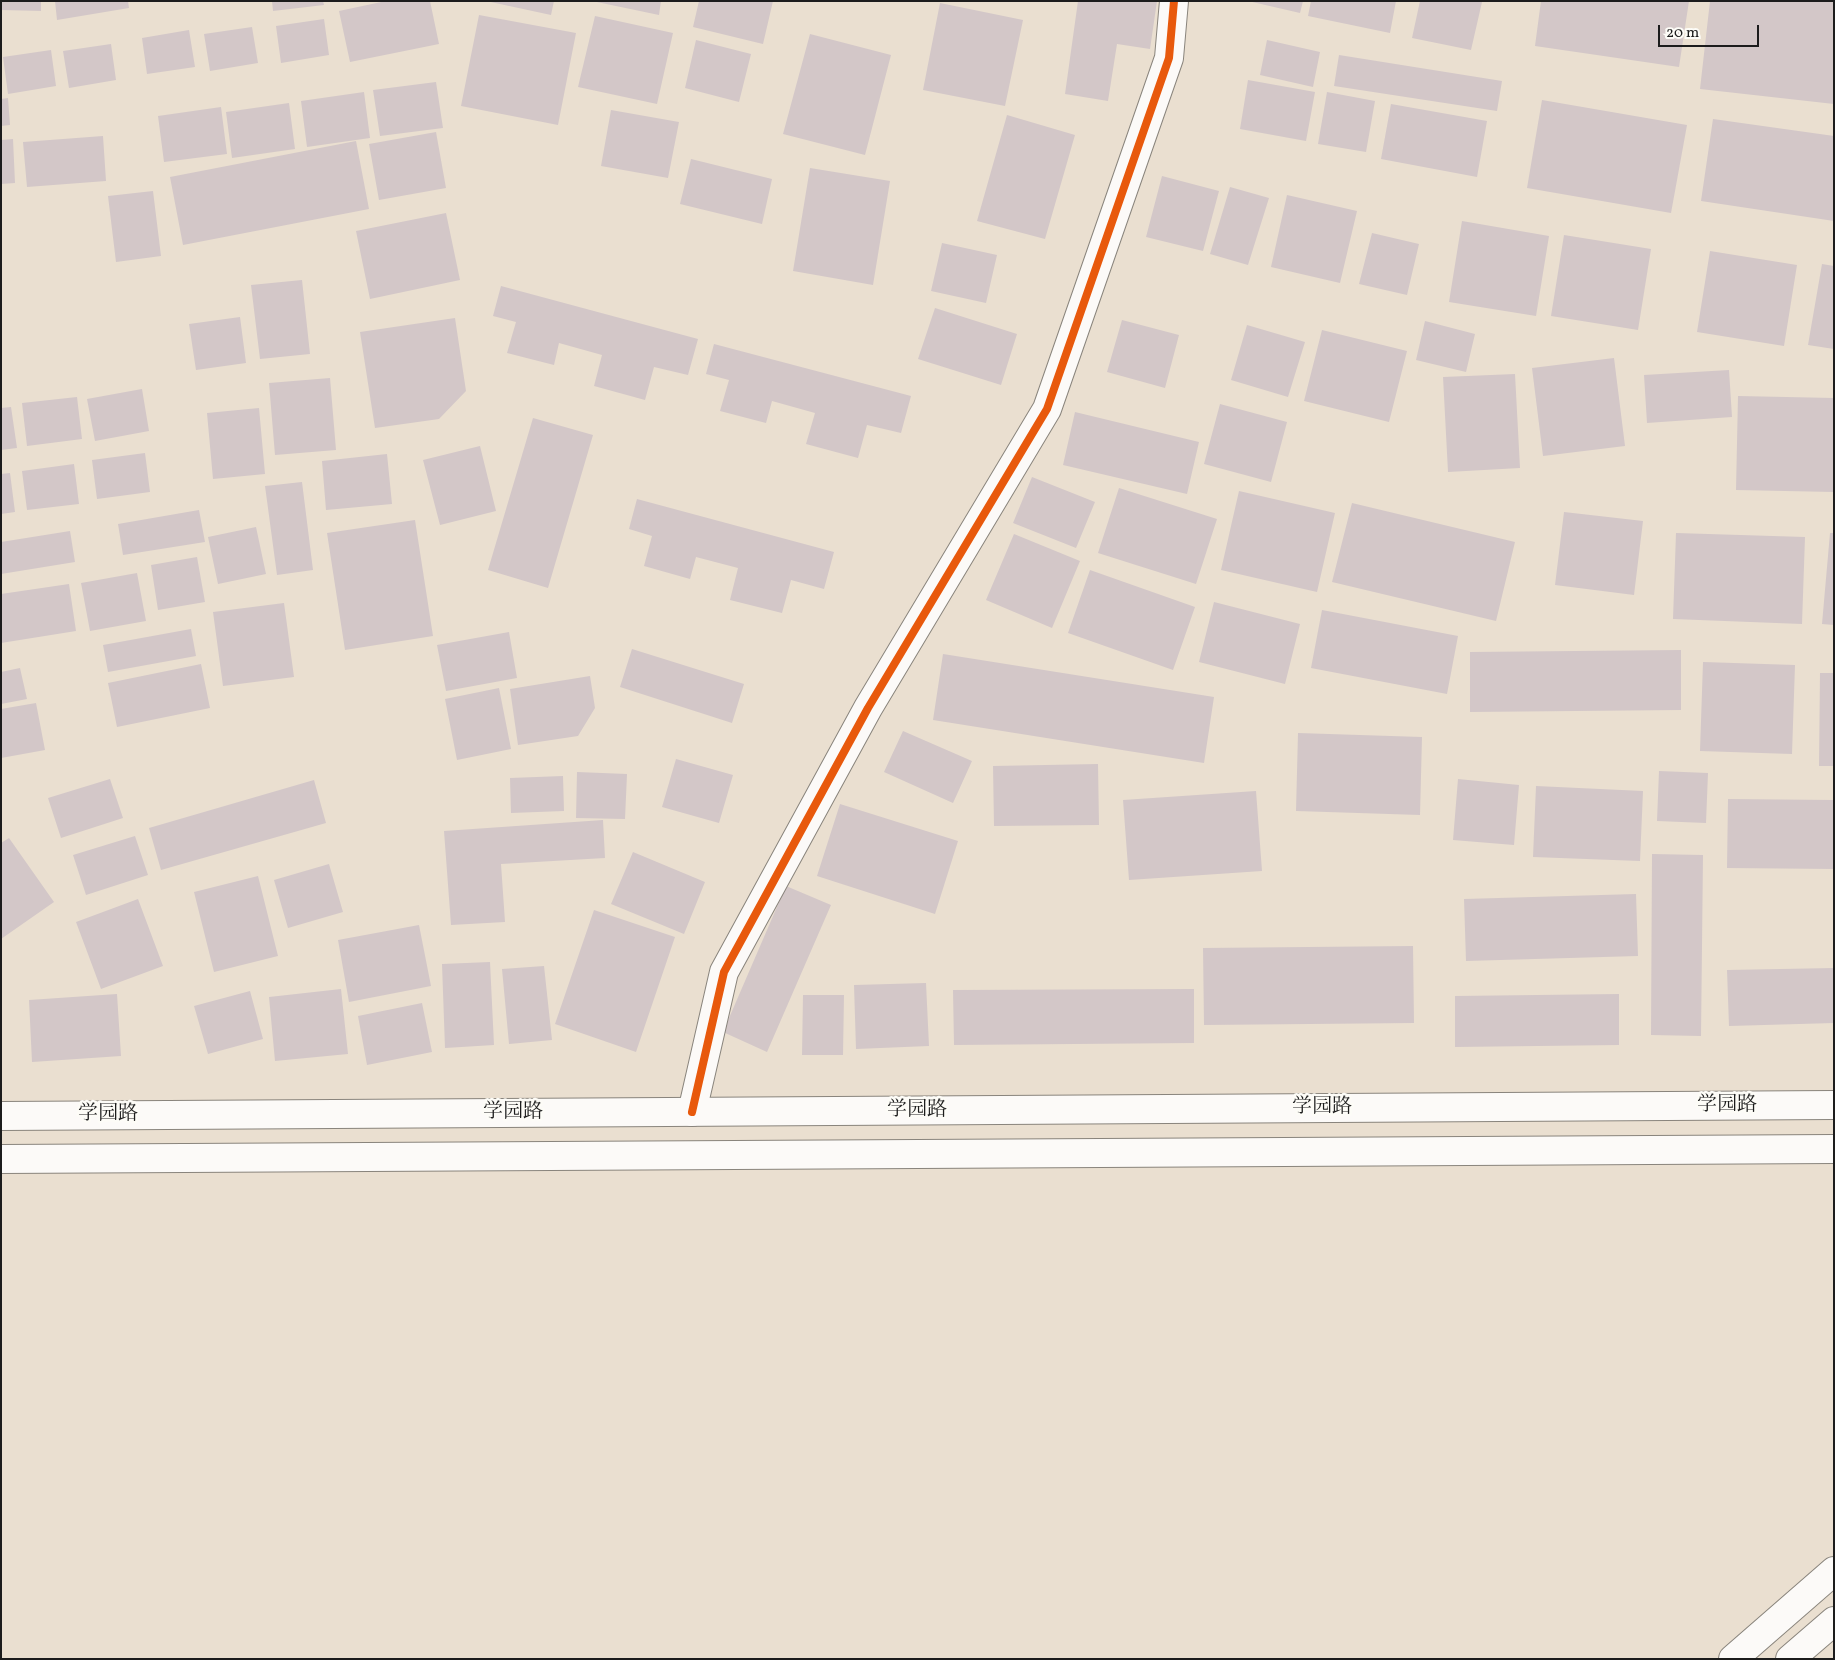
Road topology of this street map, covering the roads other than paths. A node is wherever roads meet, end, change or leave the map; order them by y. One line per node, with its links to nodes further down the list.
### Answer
1 (1174, 1): 3 (main road)
2 (1834, 1105): 3 (main road, 学园路)
3 (692, 1112): 4 (main road, 学园路)
4 (1, 1116)
5 (1834, 1148): 6 (main road)
6 (1, 1159)
7 (1834, 1571): 9 (main road)
8 (1834, 1620): 10 (main road)
9 (1733, 1659)
10 (1790, 1659)

